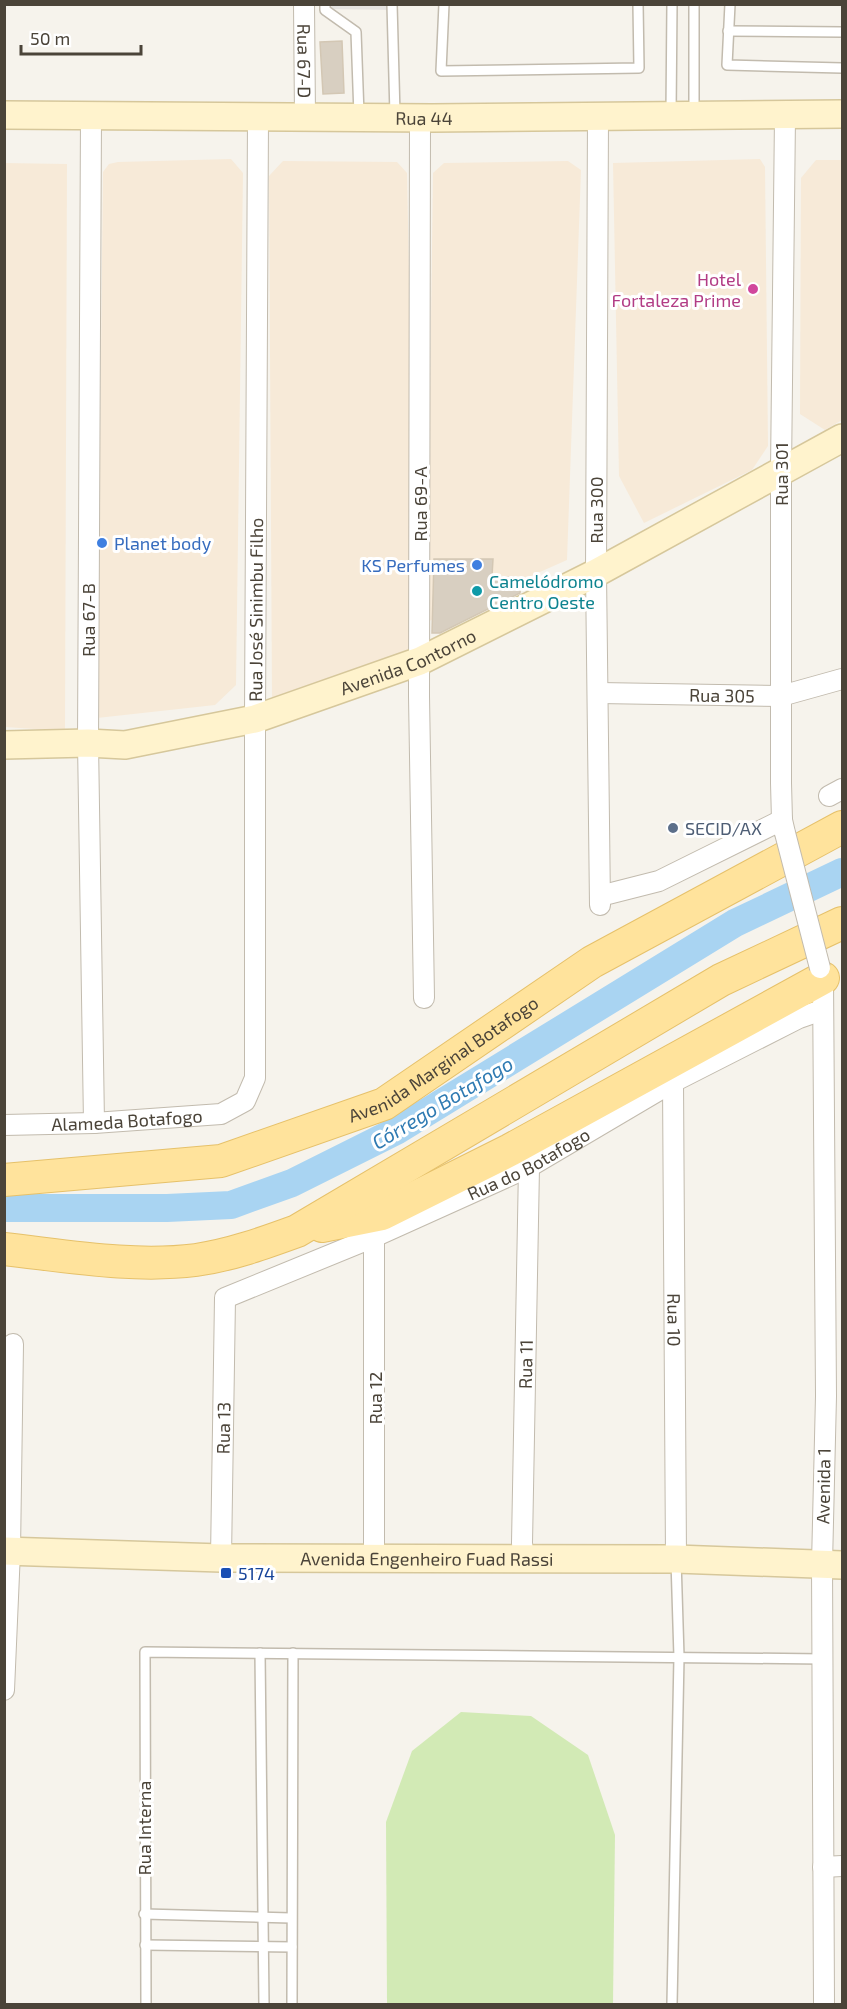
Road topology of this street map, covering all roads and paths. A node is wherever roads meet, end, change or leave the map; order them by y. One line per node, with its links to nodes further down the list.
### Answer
1 (304, 4): 19 (street, Rua 67-D)
2 (325, 4): 20 (lane)
3 (392, 4): 21 (lane)
4 (444, 4): 5 (lane)
5 (638, 4)
6 (672, 4): 16 (lane)
7 (694, 4): 16 (lane)
8 (730, 4): 9 (lane)
9 (728, 31): 10 (lane); 11 (lane)
10 (843, 32)
11 (843, 68)
12 (843, 114): 17 (main road, Rua 44)
13 (4, 115): 14 (main road, Rua 44)
14 (92, 116): 18 (main road, Rua 44); 30 (street, Rua 67-B)
15 (598, 116): 16 (main road, Rua 44); 21 (main road, Rua 44); 24 (street, Rua 300)
16 (683, 116): 17 (main road, Rua 44)
17 (785, 116): 23 (street, Rua 301)
18 (258, 117): 19 (main road, Rua 44); 29 (street, Rua José Sinimbu Filho)
19 (305, 117): 20 (main road, Rua 44)
20 (360, 117): 21 (main road, Rua 44)
21 (408, 118): 25 (street, Rua 69-A)
22 (843, 438): 23 (main road, Avenida Contorno)
23 (781, 471): 24 (main road, Avenida Contorno); 28 (street, Rua 301)
24 (596, 573): 25 (main road, Avenida Contorno); 27 (street, Rua 300)
25 (420, 661): 29 (main road, Avenida Contorno); 36 (street, Rua 69-A)
26 (843, 679): 28 (street, Rua 305)
27 (599, 693): 28 (street, Rua 305); 32 (street, Rua 300)
28 (781, 696): 32 (street, Rua 301)
29 (255, 718): 30 (main road, Avenida Contorno); 40 (street, Rua José Sinimbu Filho)
30 (88, 743): 31 (main road, Avenida Contorno); 41 (street, Rua 67-B)
31 (4, 745)
32 (784, 826): 35 (street, Rua 301, bridge)
33 (843, 828): 44 (main road, Avenida Marginal Botafogo)
34 (843, 923): 45 (main road)
35 (822, 973): 37 (street, Avenida 1); 45 (main road)
36 (424, 998)
37 (822, 1010): 38 (street, Avenida 1); 39 (street, Rua do Botafogo)
38 (833, 1061): 47 (street, Avenida 1)
39 (673, 1082): 43 (street, Rua do Botafogo); 54 (street, Rua 10)
40 (245, 1101): 41 (street, Alameda Botafogo)
41 (94, 1123): 42 (street, Alameda Botafogo)
42 (4, 1125)
43 (529, 1167): 46 (street, Rua do Botafogo); 56 (street, Rua 11)
44 (4, 1180)
45 (297, 1231): 48 (main road)
46 (374, 1237): 49 (street, Rua do Botafogo); 55 (street, Rua 12)
47 (834, 1247): 51 (street, Avenida 1)
48 (8, 1250)
49 (225, 1298): 53 (street, Rua 13)
50 (14, 1344): 52 (street)
51 (834, 1396): 57 (street, Avenida 1)
52 (7, 1551): 53 (main road, Avenida Engenheiro Fuad Rassi); 62 (street)
53 (221, 1558): 55 (main road, Avenida Engenheiro Fuad Rassi)
54 (676, 1559): 56 (main road, Avenida Engenheiro Fuad Rassi); 57 (main road, Avenida Engenheiro Fuad Rassi); 60 (lane)
55 (374, 1560): 56 (main road, Avenida Engenheiro Fuad Rassi)
56 (524, 1560)
57 (832, 1565): 61 (street, Avenida 1)
58 (260, 1653): 59 (lane); 66 (lane, Rua Interna); 67 (lane)
59 (293, 1653): 60 (lane); 68 (lane)
60 (679, 1657): 61 (lane); 75 (lane)
61 (822, 1659): 63 (street, Avenida 1)
62 (4, 1690)
63 (833, 1728): 65 (street, Avenida 1)
64 (843, 1866): 65 (street)
65 (823, 1867): 76 (street, Avenida 1)
66 (144, 1914): 67 (lane); 69 (lane, Rua Interna)
67 (263, 1917): 68 (lane); 70 (lane)
68 (291, 1918): 71 (lane)
69 (145, 1945): 70 (lane); 72 (lane, Rua Interna)
70 (263, 1947): 71 (lane); 73 (lane)
71 (292, 1947): 74 (lane)
72 (146, 2004)
73 (264, 2004)
74 (292, 2004)
75 (672, 2004)
76 (824, 2004)

